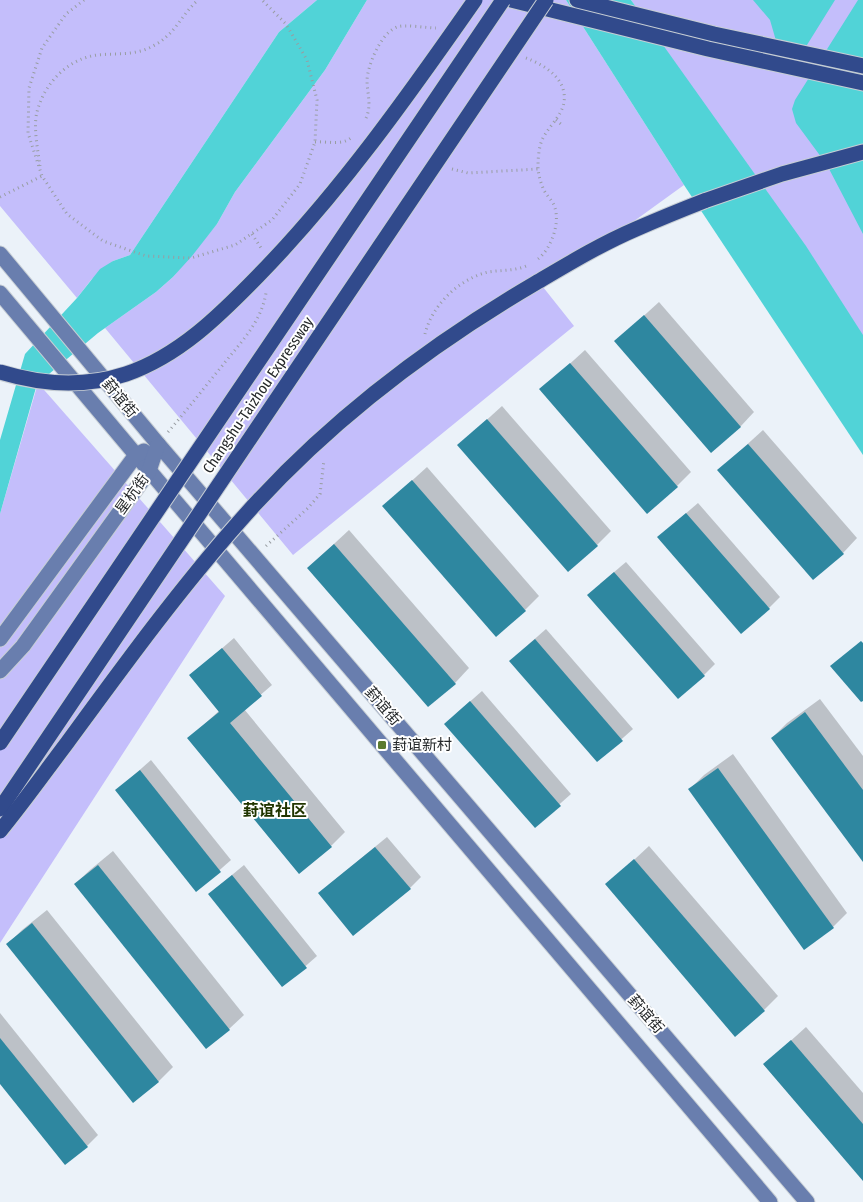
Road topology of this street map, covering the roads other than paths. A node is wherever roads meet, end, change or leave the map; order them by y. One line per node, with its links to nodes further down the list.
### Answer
1 (475, 0): 11 (highway, bridge)
2 (503, 0): 17 (highway, Changshu-Taizhou Expressway, bridge)
3 (511, 0): 7 (highway)
4 (546, 0): 18 (highway, Changshu-Taizhou Expressway, bridge)
5 (578, 0): 6 (highway)
6 (863, 66)
7 (863, 83)
8 (863, 152): 19 (highway, bridge)
9 (0, 254): 12 (main road, 葑谊街)
10 (0, 293): 13 (main road, 葑谊街)
11 (0, 372)
12 (158, 444): 13 (main road, 星杭街); 14 (main road, 星杭街); 21 (main road, 葑谊街)
13 (136, 455): 14 (main road, 葑谊街); 15 (main road, 星杭街)
14 (149, 471): 16 (main road, 星杭街); 20 (main road, 葑谊街)
15 (0, 639)
16 (0, 672)
17 (0, 743)
18 (0, 809)
19 (0, 831)
20 (770, 1202)
21 (807, 1202)

